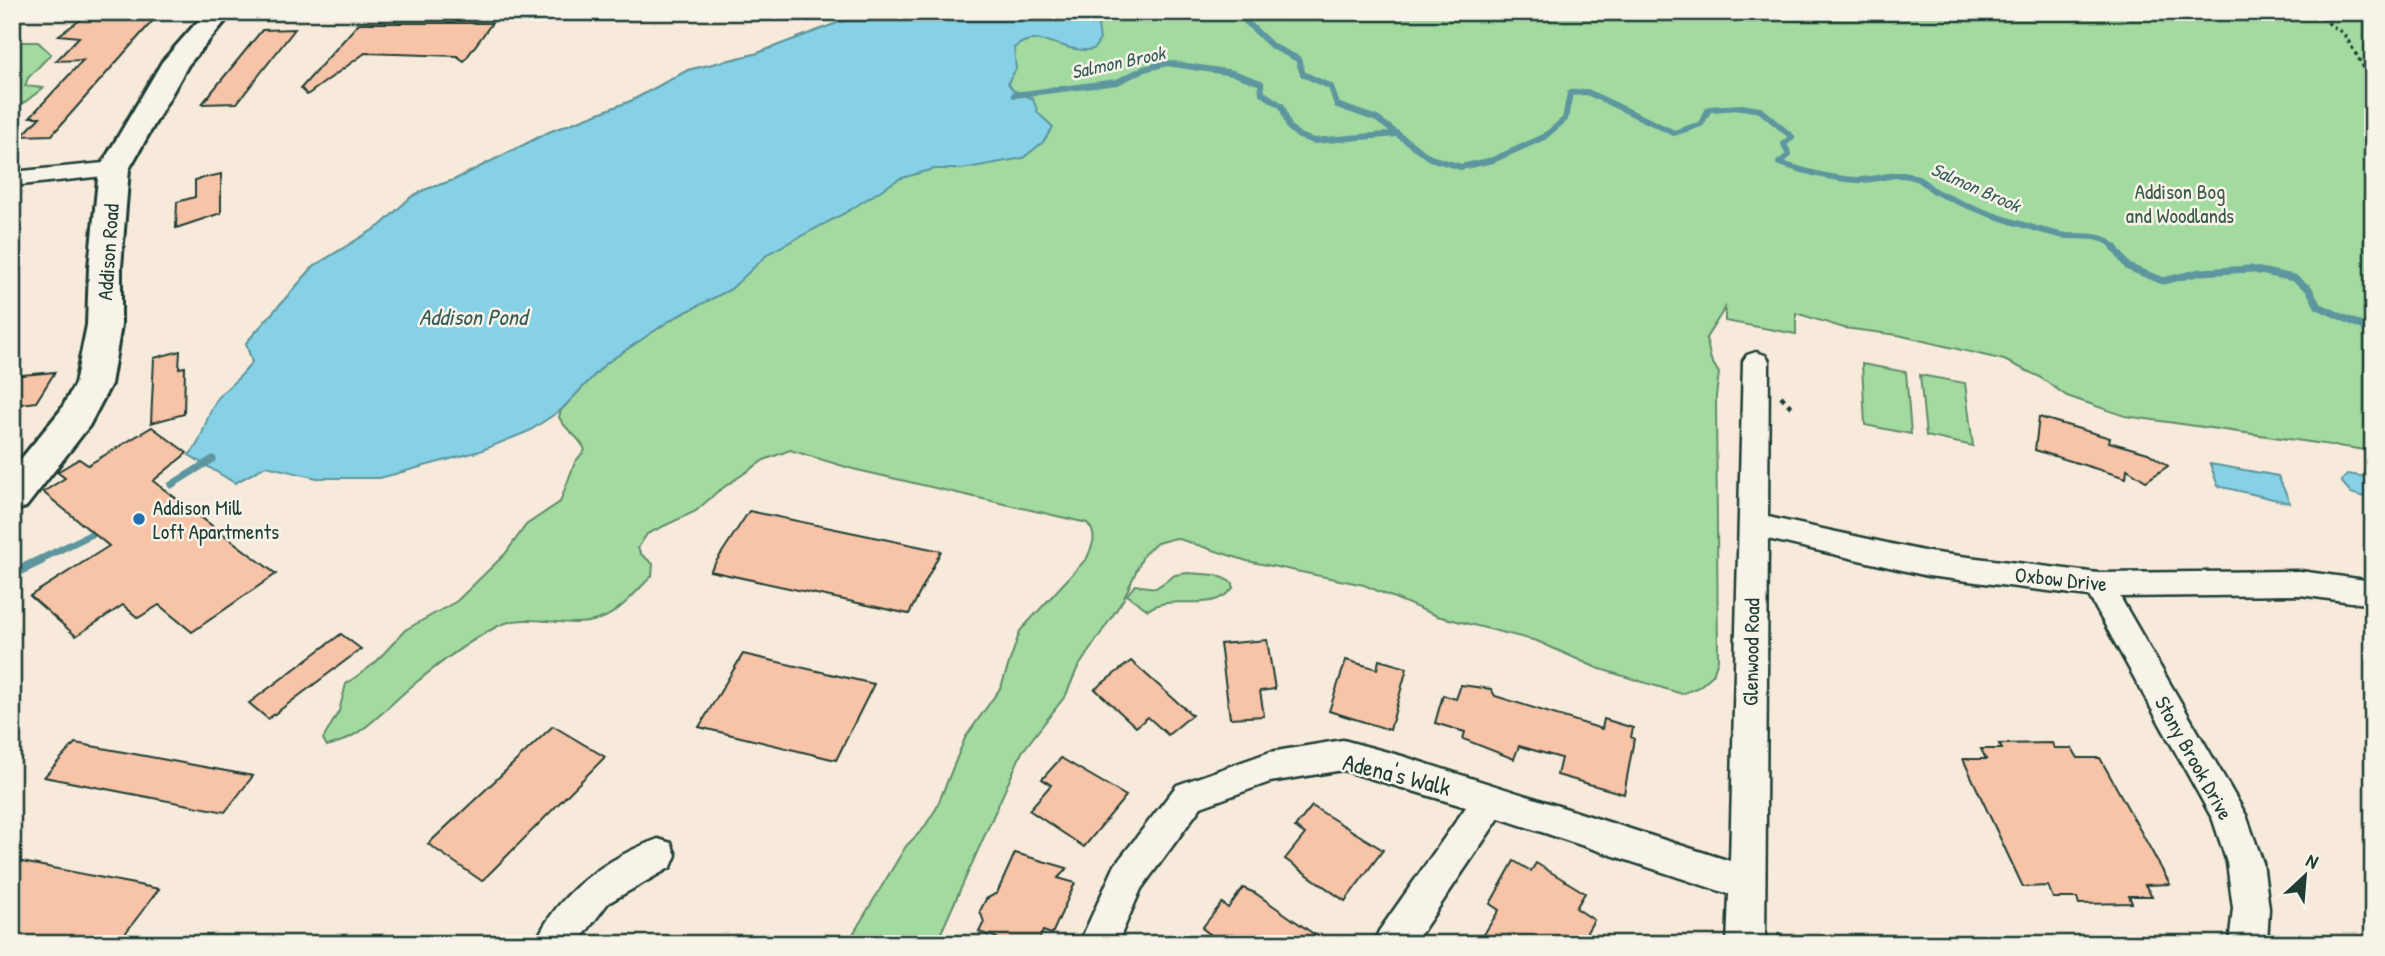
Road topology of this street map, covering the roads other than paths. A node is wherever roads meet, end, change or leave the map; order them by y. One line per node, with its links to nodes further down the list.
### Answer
1 (220, 12): 2 (main road, Addison Road)
2 (114, 169): 3 (street); 5 (main road, Addison Road)
3 (12, 178)
4 (1756, 361): 6 (street, Glenwood Road)
5 (14, 492)
6 (1753, 525): 7 (street, Oxbow Drive); 11 (street, Glenwood Road)
7 (2098, 584): 8 (street, Oxbow Drive); 16 (street, Stony Brook Drive)
8 (2373, 593)
9 (1490, 800): 11 (street, Adena's Walk); 14 (street, Adena's Walk); 15 (street)
10 (658, 855): 13 (street)
11 (1747, 883): 12 (street, Glenwood Road)
12 (1759, 938)
13 (554, 944)
14 (1098, 944)
15 (1392, 944)
16 (2248, 944)

